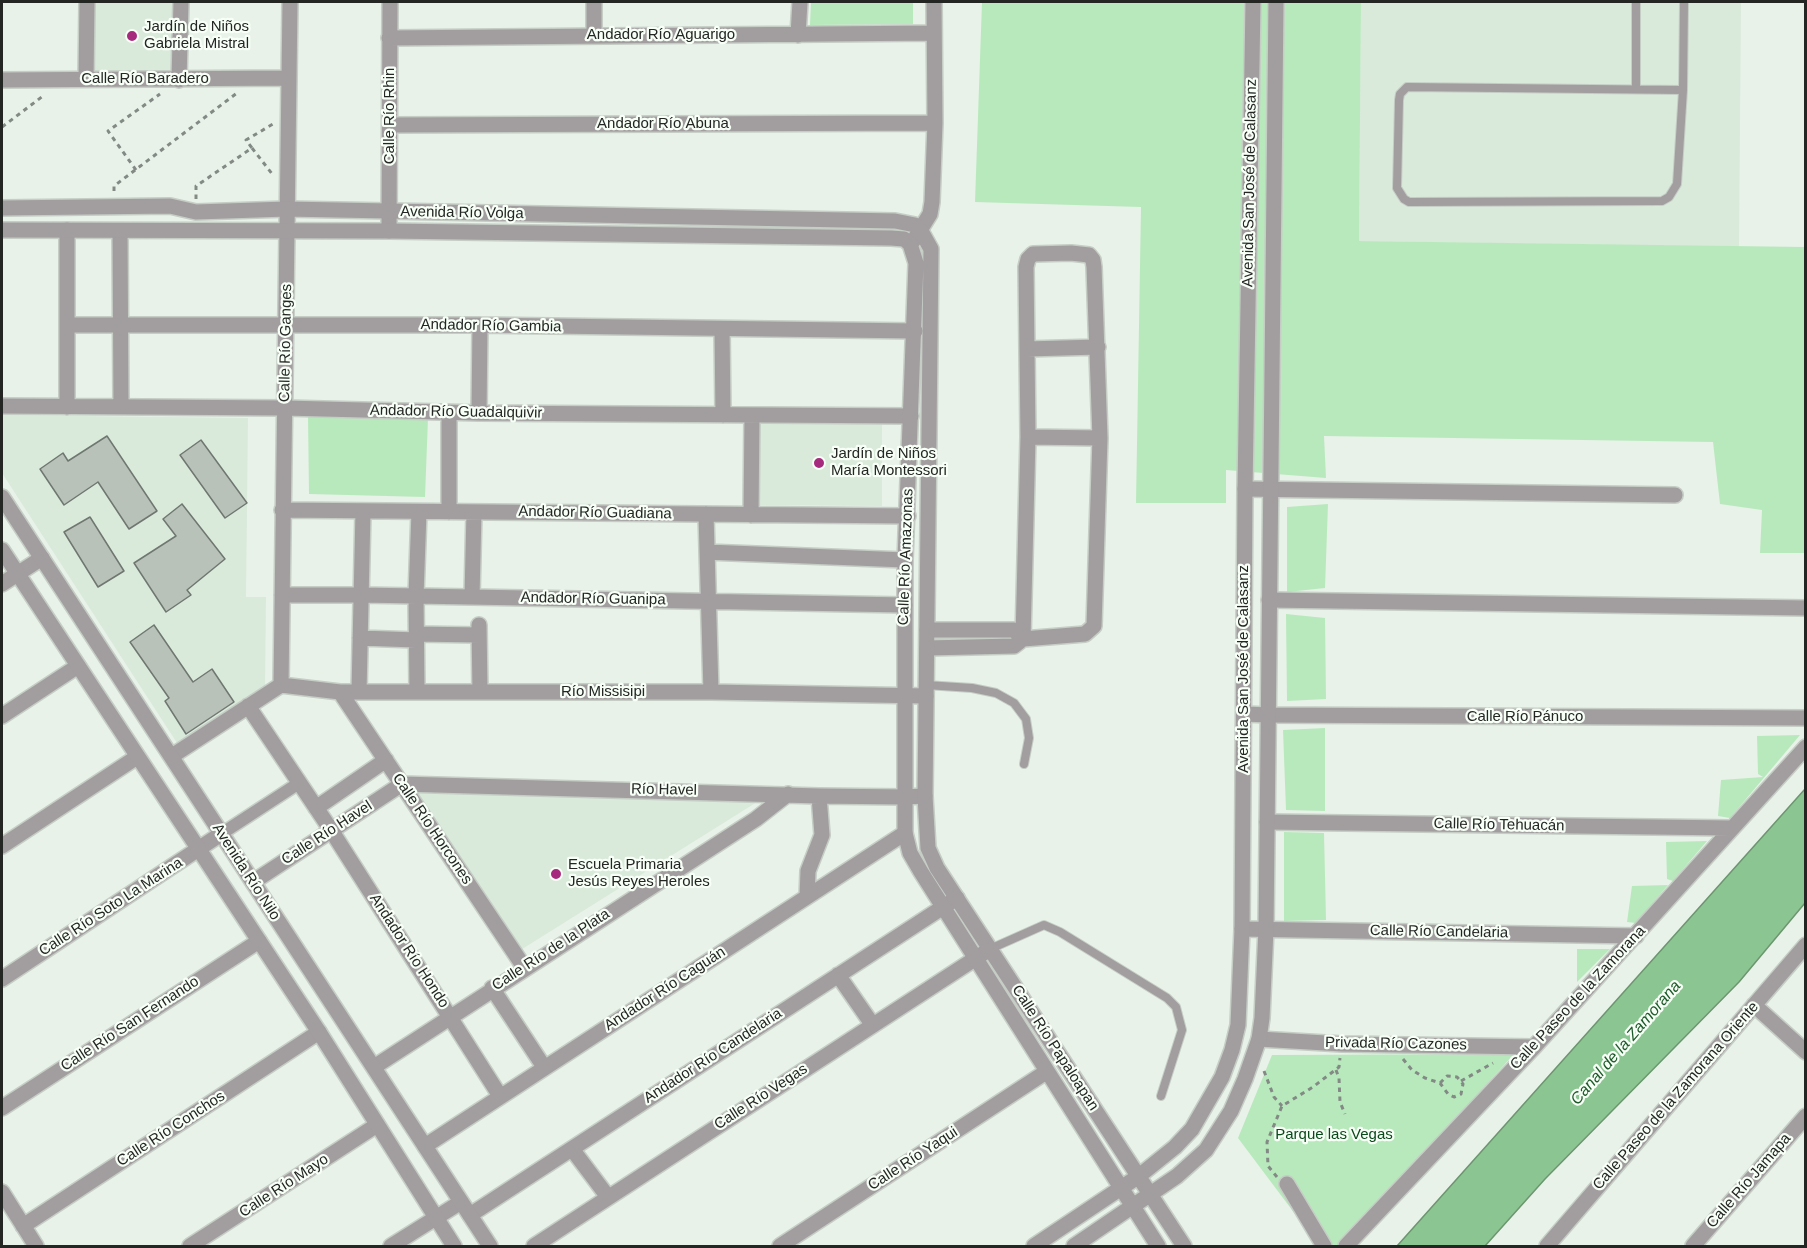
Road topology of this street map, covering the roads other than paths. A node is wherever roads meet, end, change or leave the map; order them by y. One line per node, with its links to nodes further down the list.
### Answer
1 (87, 2): 17 (street)
2 (181, 2): 19 (street)
3 (290, 2): 16 (street, Calle Río Ganges)
4 (390, 2): 15 (street, Calle Río Rhin)
5 (594, 2): 14 (street)
6 (800, 2): 13 (street)
7 (934, 2): 12 (street)
8 (1253, 2): 34 (street, Avenida San José de Calasanz)
9 (1276, 2): 35 (street, Avenida San José de Calasanz)
10 (1636, 2): 20 (lane)
11 (1684, 2): 21 (lane)
12 (933, 33): 13 (street, Andador Río Aguarigo); 22 (street)
13 (798, 35): 14 (street, Andador Río Aguarigo)
14 (594, 36): 15 (street, Andador Río Aguarigo)
15 (389, 38): 23 (street, Calle Río Rhin)
16 (290, 78): 19 (street, Calle Río Baradero); 25 (street, Calle Río Ganges)
17 (86, 79): 18 (street, Calle Río Baradero); 19 (street, Calle Río Baradero)
18 (2, 80)
19 (180, 80)
20 (1636, 89): 21 (lane); 21 (lane)
21 (1683, 90)
22 (935, 123): 23 (street, Andador Río Abuna); 31 (street)
23 (390, 125): 26 (street, Calle Río Rhin)
24 (2, 208): 25 (street, Avenida Río Volga)
25 (287, 209): 26 (street, Avenida Río Volga); 32 (street, Calle Río Ganges)
26 (389, 211): 30 (street, Calle Río Rhin); 31 (street, Avenida Río Volga)
27 (2, 230): 28 (street, Avenida Río Volga)
28 (67, 230): 29 (street, Avenida Río Volga); 37 (street)
29 (120, 231): 32 (street, Avenida Río Volga); 36 (street)
30 (389, 231): 32 (street, Avenida Río Volga); 33 (street, Avenida Río Volga)
31 (921, 231): 33 (street); 55 (street, Calle Río Amazonas)
32 (287, 232): 38 (street, Calle Río Ganges)
33 (910, 244): 41 (street, Calle Río Amazonas)
34 (1249, 265): 35 (street); 57 (street, Avenida San José de Calasanz)
35 (1274, 265): 58 (street, Avenida San José de Calasanz)
36 (121, 324): 37 (street, Andador Río Gambia); 38 (street, Andador Río Gambia); 46 (street)
37 (67, 325): 45 (street)
38 (287, 325): 39 (street, Andador Río Gambia); 47 (street, Calle Río Ganges)
39 (480, 325): 40 (street, Andador Río Gambia); 49 (street)
40 (723, 329): 41 (street, Andador Río Gambia); 50 (street)
41 (915, 331): 52 (street, Calle Río Amazonas)
42 (1098, 347): 43 (street); 43 (street); 54 (street)
43 (1027, 349): 53 (street)
44 (2, 406): 45 (street, Andador Río Guadalquivir)
45 (67, 407): 46 (street, Andador Río Guadalquivir)
46 (121, 407): 47 (street, Andador Río Guadalquivir)
47 (285, 408): 48 (street, Andador Río Guadalquivir); 61 (street, Calle Río Ganges)
48 (449, 413): 49 (street, Andador Río Guadalquivir); 64 (street)
49 (479, 413): 50 (street, Andador Río Guadalquivir)
50 (723, 415): 51 (street, Andador Río Guadalquivir)
51 (752, 415): 52 (street, Andador Río Guadalquivir); 67 (street)
52 (911, 416): 56 (street, Calle Río Amazonas)
53 (1028, 436): 54 (street); 86 (street)
54 (1100, 438): 86 (street)
55 (928, 488): 56 (street); 83 (street, Calle Río Amazonas)
56 (908, 489): 68 (street, Calle Río Amazonas)
57 (1245, 489): 58 (street); 98 (street, Avenida San José de Calasanz)
58 (1271, 490): 59 (street); 79 (street, Avenida San José de Calasanz)
59 (1675, 495)
60 (2, 497): 71 (street, Avenida Río Nilo)
61 (282, 510): 62 (street, Andador Río Guadiana); 75 (street, Calle Río Ganges)
62 (363, 511): 63 (street, Andador Río Guadiana); 76 (street)
63 (419, 512): 64 (street, Andador Río Guadiana); 77 (street)
64 (449, 512): 65 (street, Andador Río Guadiana)
65 (474, 512): 66 (street, Andador Río Guadiana); 78 (street)
66 (706, 514): 67 (street, Andador Río Guadiana); 70 (street)
67 (750, 515): 68 (street, Andador Río Guadiana)
68 (908, 516): 72 (street, Calle Río Amazonas)
69 (2, 550): 73 (street, Avenida Río Nilo)
70 (706, 552): 72 (street); 80 (street)
71 (42, 558): 73 (street); 103 (street, Avenida Río Nilo)
72 (905, 560): 81 (street, Calle Río Amazonas)
73 (17, 574): 74 (street); 88 (street, Avenida Río Nilo)
74 (2, 584)
75 (282, 595): 76 (street, Andador Río Guanipa); 89 (street, Calle Río Ganges)
76 (362, 595): 77 (street, Andador Río Guanipa); 85 (street)
77 (416, 596): 78 (street, Andador Río Guanipa); 84 (street)
78 (472, 597): 80 (street, Andador Río Guanipa)
79 (1269, 600): 82 (street); 99 (street, Avenida San José de Calasanz)
80 (707, 601): 81 (street, Andador Río Guanipa); 95 (street)
81 (905, 605): 96 (street, Calle Río Amazonas)
82 (1806, 608)
83 (927, 630): 86 (street); 87 (street, Calle Río Amazonas)
84 (416, 637): 85 (street); 93 (street); 94 (street)
85 (360, 638): 92 (street)
86 (1023, 639): 87 (street)
87 (927, 648): 90 (street, Calle Río Amazonas)
88 (78, 666): 100 (street); 104 (street, Avenida Río Nilo)
89 (281, 685): 91 (street, Río Missisipi); 97 (street)
90 (926, 690): 96 (street, Río Missisipi); 106 (lane); 111 (street, Calle Río Amazonas)
91 (340, 692): 92 (street, Río Missisipi); 105 (street, Calle Río Horcones)
92 (358, 692): 93 (street, Río Missisipi)
93 (417, 692): 94 (street, Río Missisipi)
94 (480, 692): 95 (street, Río Missisipi)
95 (711, 692): 96 (street, Río Missisipi)
96 (904, 695): 112 (street, Calle Río Amazonas)
97 (248, 706): 103 (street); 107 (street, Andador Río Hondo)
98 (1244, 714): 99 (street, Calle Río Pánuco); 127 (street, Avenida San José de Calasanz)
99 (1269, 715): 101 (street, Calle Río Pánuco); 114 (street, Avenida San José de Calasanz)
100 (2, 716)
101 (1806, 718)
102 (1806, 747): 115 (street, Calle Paseo de la Zamorana)
103 (172, 756): 118 (street, Avenida Río Nilo)
104 (137, 757): 119 (street); 121 (street, Avenida Río Nilo)
105 (386, 760): 108 (street, Calle Río Horcones); 113 (street)
106 (1024, 764)
107 (299, 783): 113 (street, Andador Río Hondo); 118 (street)
108 (402, 784): 109 (street, Río Havel); 116 (street, Calle Río Havel); 134 (street, Calle Río Horcones)
109 (788, 794): 110 (street, Río Havel); 134 (street, Calle Río de la Plata)
110 (819, 796): 112 (street, Río Havel); 124 (street)
111 (926, 796): 112 (street, Río Havel); 120 (street, Calle Río Amazonas)
112 (904, 797): 117 (street, Calle Río Amazonas)
113 (316, 808): 116 (street, Andador Río Hondo)
114 (1268, 822): 115 (street, Calle Río Tehuacán); 128 (street, Avenida San José de Calasanz)
115 (1731, 828): 129 (street, Calle Paseo de la Zamorana)
116 (331, 830): 123 (street, Calle Río Havel); 139 (street, Andador Río Hondo)
117 (905, 833): 122 (street, Calle Río Amazonas); 124 (street, Andador Río Caguán)
118 (221, 834): 121 (street, Calle Río Soto La Marina); 123 (street, Avenida Río Nilo)
119 (2, 846)
120 (928, 848): 125 (street, Calle Río Papaloapan)
121 (199, 849): 130 (street, Avenida Río Nilo); 136 (street, Calle Río Soto La Marina)
122 (910, 853): 126 (street, Calle Río Papaloapan)
123 (253, 882): 145 (street, Avenida Río Nilo)
124 (807, 897): 146 (street, Andador Río Caguán)
125 (957, 898): 126 (street, Andador Río Candelaria); 132 (street, Calle Río Papaloapan)
126 (943, 906): 133 (street, Calle Río Papaloapan); 135 (street, Andador Río Candelaria)
127 (1242, 929): 128 (street, Calle Río Candelaria); 155 (street, Avenida San José de Calasanz)
128 (1266, 929): 129 (street, Calle Río Candelaria); 142 (street, Avenida San José de Calasanz)
129 (1636, 936): 143 (street, Calle Paseo de la Zamorana)
130 (259, 941): 141 (street, Avenida Río Nilo); 150 (street, Calle Río San Fernando)
131 (1806, 945): 138 (street, Calle Paseo de la Zamorana Oriente)
132 (990, 949): 133 (street, Calle Río Vegas); 149 (lane); 155 (street, Calle Río Papaloapan)
133 (975, 958): 140 (street, Calle Río Vegas); 147 (street, Calle Río Papaloapan)
134 (524, 968): 137 (street, Calle Río de la Plata)
135 (838, 975): 140 (street); 154 (street, Andador Río Candelaria)
136 (2, 979)
137 (492, 988): 139 (street, Calle Río de la Plata); 146 (street)
138 (1754, 1005): 144 (street); 179 (street, Calle Paseo de la Zamorana Oriente)
139 (451, 1016): 145 (street, Calle Río de la Plata); 148 (street, Andador Río Hondo)
140 (872, 1024): 160 (street, Calle Río Vegas)
141 (319, 1032): 152 (street, Avenida Río Nilo); 165 (street, Calle Río Conchos)
142 (1263, 1039): 143 (street, Privada Río Cazones); 159 (street, Avenida San José de Calasanz)
143 (1527, 1047): 178 (street, Calle Paseo de la Zamorana)
144 (1806, 1052)
145 (374, 1066): 153 (street, Avenida Río Nilo)
146 (544, 1067): 148 (street, Andador Río Caguán)
147 (1047, 1072): 157 (street, Calle Río Papaloapan); 172 (street, Calle Río Yaqui)
148 (500, 1096): 153 (street, Andador Río Caguán)
149 (1161, 1096)
150 (2, 1108)
151 (1806, 1116): 180 (street, Calle Río Jamapa)
152 (377, 1125): 164 (street, Avenida Río Nilo); 167 (street, Calle Río Mayo)
153 (425, 1146): 161 (street, Avenida Río Nilo)
154 (573, 1149): 160 (street); 163 (street, Andador Río Candelaria)
155 (1139, 1176): 157 (street, Avenida San José de Calasanz); 159 (street, Calle Río Papaloapan)
156 (1287, 1184): 177 (street)
157 (1120, 1189): 162 (street, Calle Río Papaloapan); 173 (street, Avenida San José de Calasanz)
158 (2, 1192): 165 (street)
159 (1152, 1195): 162 (street, Avenida San José de Calasanz); 176 (street, Calle Río Papaloapan)
160 (608, 1197): 171 (street, Calle Río Vegas)
161 (461, 1202): 163 (street, Avenida Río Nilo); 164 (street)
162 (1133, 1208): 174 (street, Avenida San José de Calasanz); 175 (street, Calle Río Papaloapan)
163 (470, 1215): 170 (street, Avenida Río Nilo)
164 (436, 1217): 168 (street); 169 (street, Avenida Río Nilo)
165 (23, 1226): 166 (street)
166 (36, 1246)
167 (190, 1246)
168 (391, 1246)
169 (454, 1246)
170 (490, 1246)
171 (534, 1246)
172 (780, 1246)
173 (1034, 1246)
174 (1074, 1246)
175 (1158, 1246)
176 (1184, 1246)
177 (1324, 1246)
178 (1346, 1246)
179 (1547, 1246)
180 (1693, 1246)

